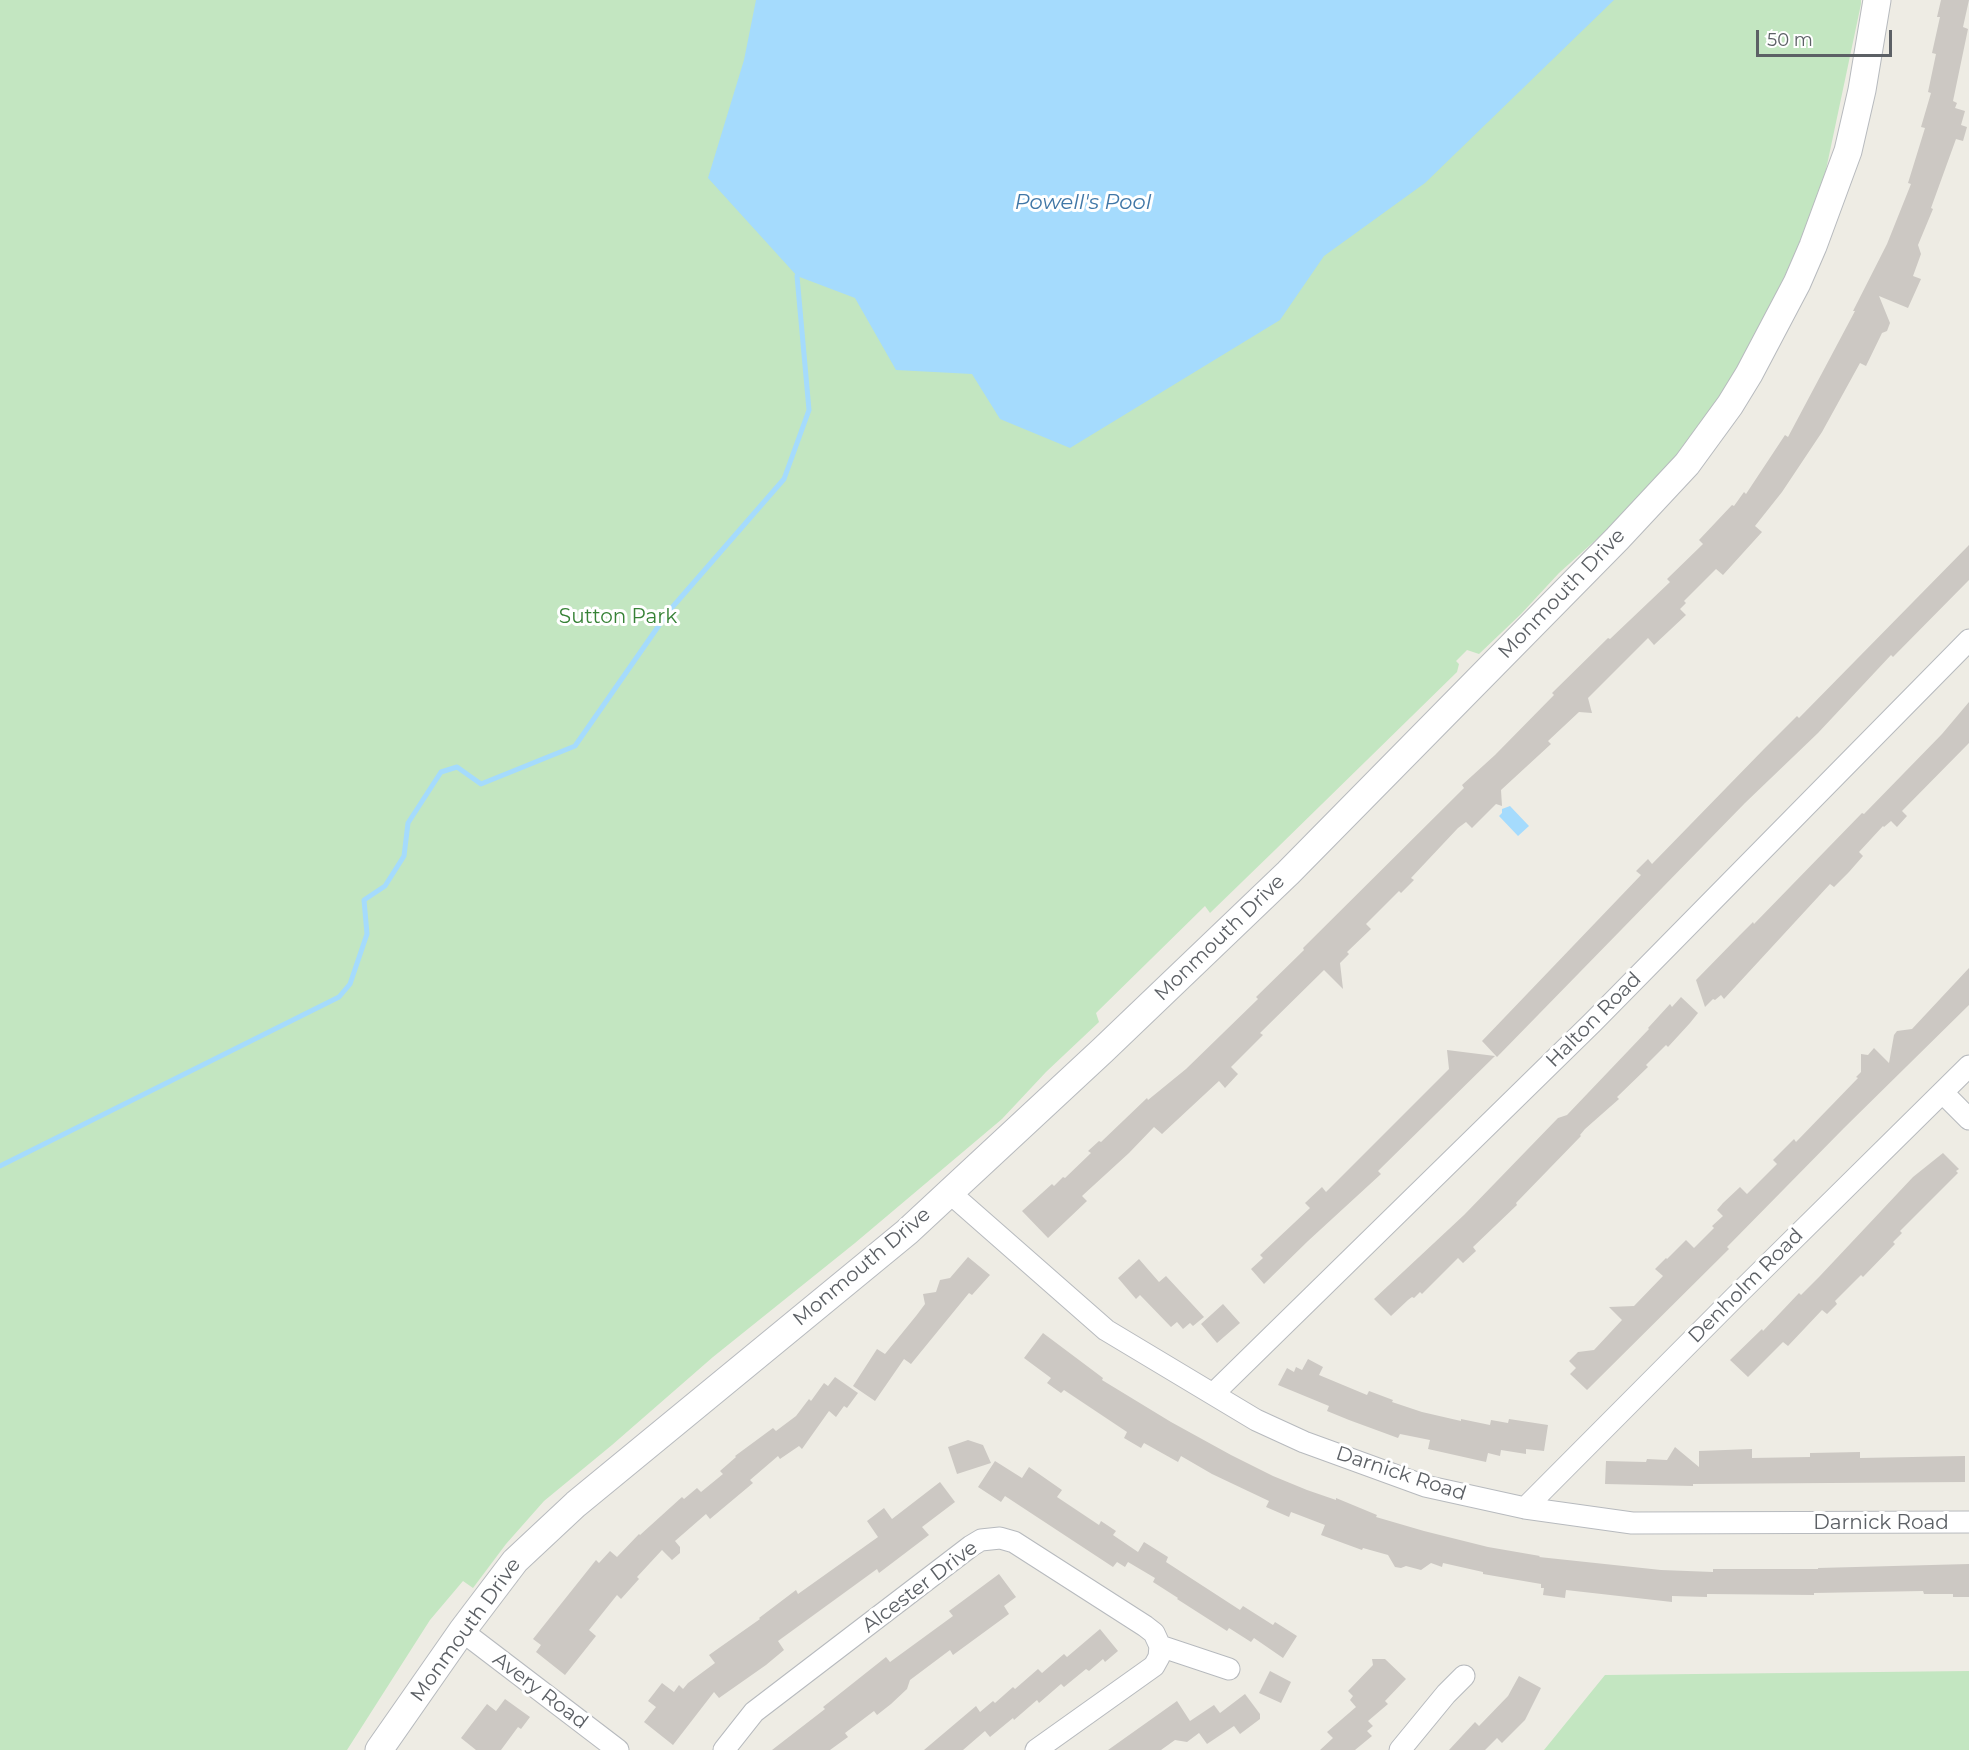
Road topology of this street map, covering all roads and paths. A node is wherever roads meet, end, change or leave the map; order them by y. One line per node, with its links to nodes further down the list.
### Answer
1 (1877, 0): 6 (street, Monmouth Drive)
2 (1969, 640): 7 (street, Halton Road)
3 (1969, 1066): 4 (street, Denholm Road)
4 (1943, 1093): 5 (street); 8 (street, Denholm Road)
5 (1969, 1119)
6 (950, 1192): 7 (street, Darnick Road); 10 (street, Monmouth Drive)
7 (1213, 1394): 8 (street, Darnick Road)
8 (1525, 1508): 9 (street, Darnick Road)
9 (1969, 1522)
10 (462, 1632): 14 (street, Monmouth Drive); 15 (street, Avery Road)
11 (1160, 1646): 12 (street); 16 (street, Alcester Drive); 17 (street)
12 (1229, 1669)
13 (1464, 1676): 18 (street)
14 (380, 1750)
15 (618, 1750)
16 (724, 1750)
17 (1036, 1750)
18 (1400, 1750)

